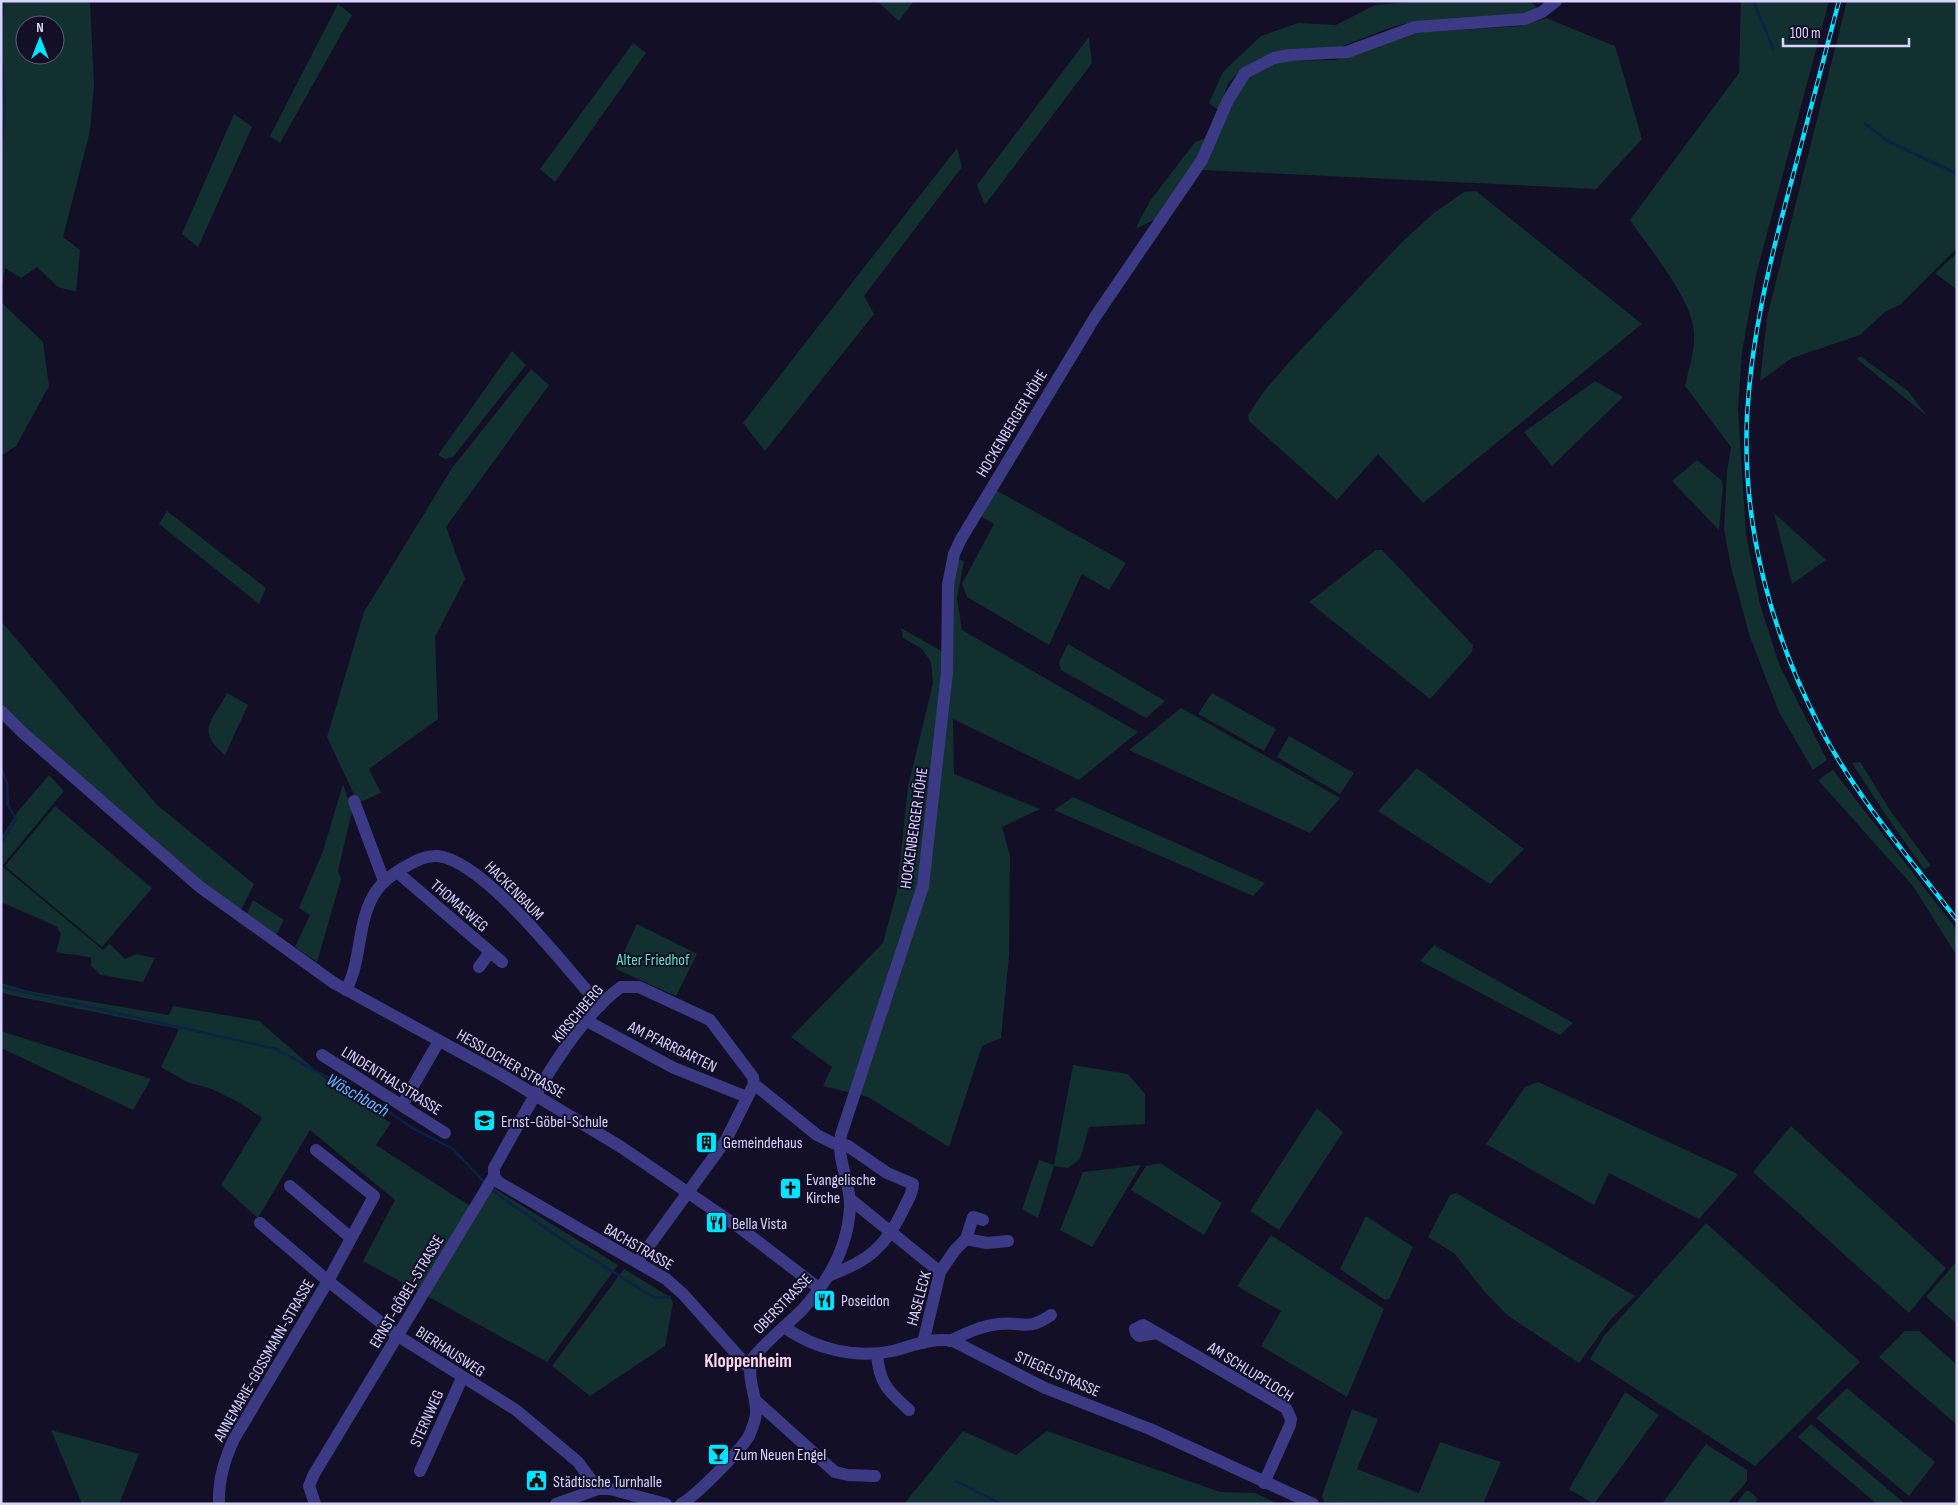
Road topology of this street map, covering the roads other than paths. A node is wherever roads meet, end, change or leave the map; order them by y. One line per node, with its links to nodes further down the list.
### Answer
1 (1556, 1): 19 (street, HOCKENBERGER HÖHE)
2 (1, 711): 9 (street, HESSLOCHER STRASSE)
3 (354, 801): 5 (street)
4 (397, 872): 5 (street, HACKENBAUM); 6 (street, THOMAEWEG); 10 (street, HACKENBAUM)
5 (384, 881): 9 (street, HACKENBAUM)
6 (490, 952): 7 (street, THOMAEWEG); 8 (street)
7 (502, 962)
8 (479, 966)
9 (346, 990): 12 (street, HESSLOCHER STRASSE)
10 (600, 1006): 11 (street, KIRSCHBERG); 14 (street, KIRSCHBERG)
11 (587, 1021): 15 (street, KIRSCHBERG); 16 (street, AM PFARRGARTEN)
12 (439, 1041): 15 (street, HESSLOCHER STRASSE); 17 (street)
13 (322, 1055): 17 (street, LINDENTHALSTRASSE)
14 (754, 1084): 16 (street); 19 (street, KIRSCHBERG)
15 (536, 1095): 21 (street, ERNST-GÖBEL-STRASSE); 23 (street, HESSLOCHER STRASSE)
16 (746, 1098): 23 (street)
17 (402, 1105): 18 (street, LINDENTHALSTRASSE)
18 (445, 1133)
19 (839, 1143): 24 (street, OBERSTRASSE); 27 (street, KIRSCHBERG)
20 (316, 1150): 28 (street, ANNEMARIE-GOSSMANN-STRASSE)
21 (490, 1182): 31 (street, BACHSTRASSE); 39 (street, ERNST-GÖBEL-STRASSE)
22 (290, 1186): 28 (street)
23 (688, 1192): 31 (street); 35 (street, HESSLOCHER STRASSE)
24 (850, 1199): 27 (street); 33 (street, OBERSTRASSE)
25 (983, 1220): 29 (street, HASELECK)
26 (260, 1223): 34 (street, BIERHAUSWEG)
27 (892, 1234): 32 (street); 33 (street)
28 (351, 1238): 34 (street, ANNEMARIE-GOSSMANN-STRASSE)
29 (966, 1239): 30 (street); 32 (street, HASELECK)
30 (1008, 1241)
31 (638, 1261): 43 (street, BACHSTRASSE)
32 (940, 1272): 41 (street, HASELECK)
33 (830, 1275): 35 (street, OBERSTRASSE)
34 (328, 1281): 39 (street, BIERHAUSWEG); 51 (street, ANNEMARIE-GOSSMANN-STRASSE)
35 (820, 1289): 37 (street, OBERSTRASSE)
36 (1051, 1315): 40 (street)
37 (784, 1327): 42 (street, STIEGELSTRASSE); 43 (street, OBERSTRASSE)
38 (1157, 1333): 49 (street, AM SCHLUPFLOCH)
39 (398, 1336): 44 (street, BIERHAUSWEG); 52 (street, ERNST-GÖBEL-STRASSE)
40 (950, 1341): 41 (street, STIEGELSTRASSE); 49 (street, STIEGELSTRASSE)
41 (923, 1342): 42 (street, STIEGELSTRASSE)
42 (877, 1354): 46 (street)
43 (749, 1368): 45 (street)
44 (462, 1378): 47 (street, STERNWEG); 50 (street, BIERHAUSWEG)
45 (756, 1401): 48 (street); 55 (street)
46 (909, 1410)
47 (420, 1472)
48 (875, 1476)
49 (1264, 1483): 56 (street, STIEGELSTRASSE)
50 (598, 1489): 53 (street); 54 (street)
51 (219, 1504)
52 (315, 1504)
53 (556, 1504)
54 (666, 1504)
55 (681, 1504)
56 (1313, 1504)

